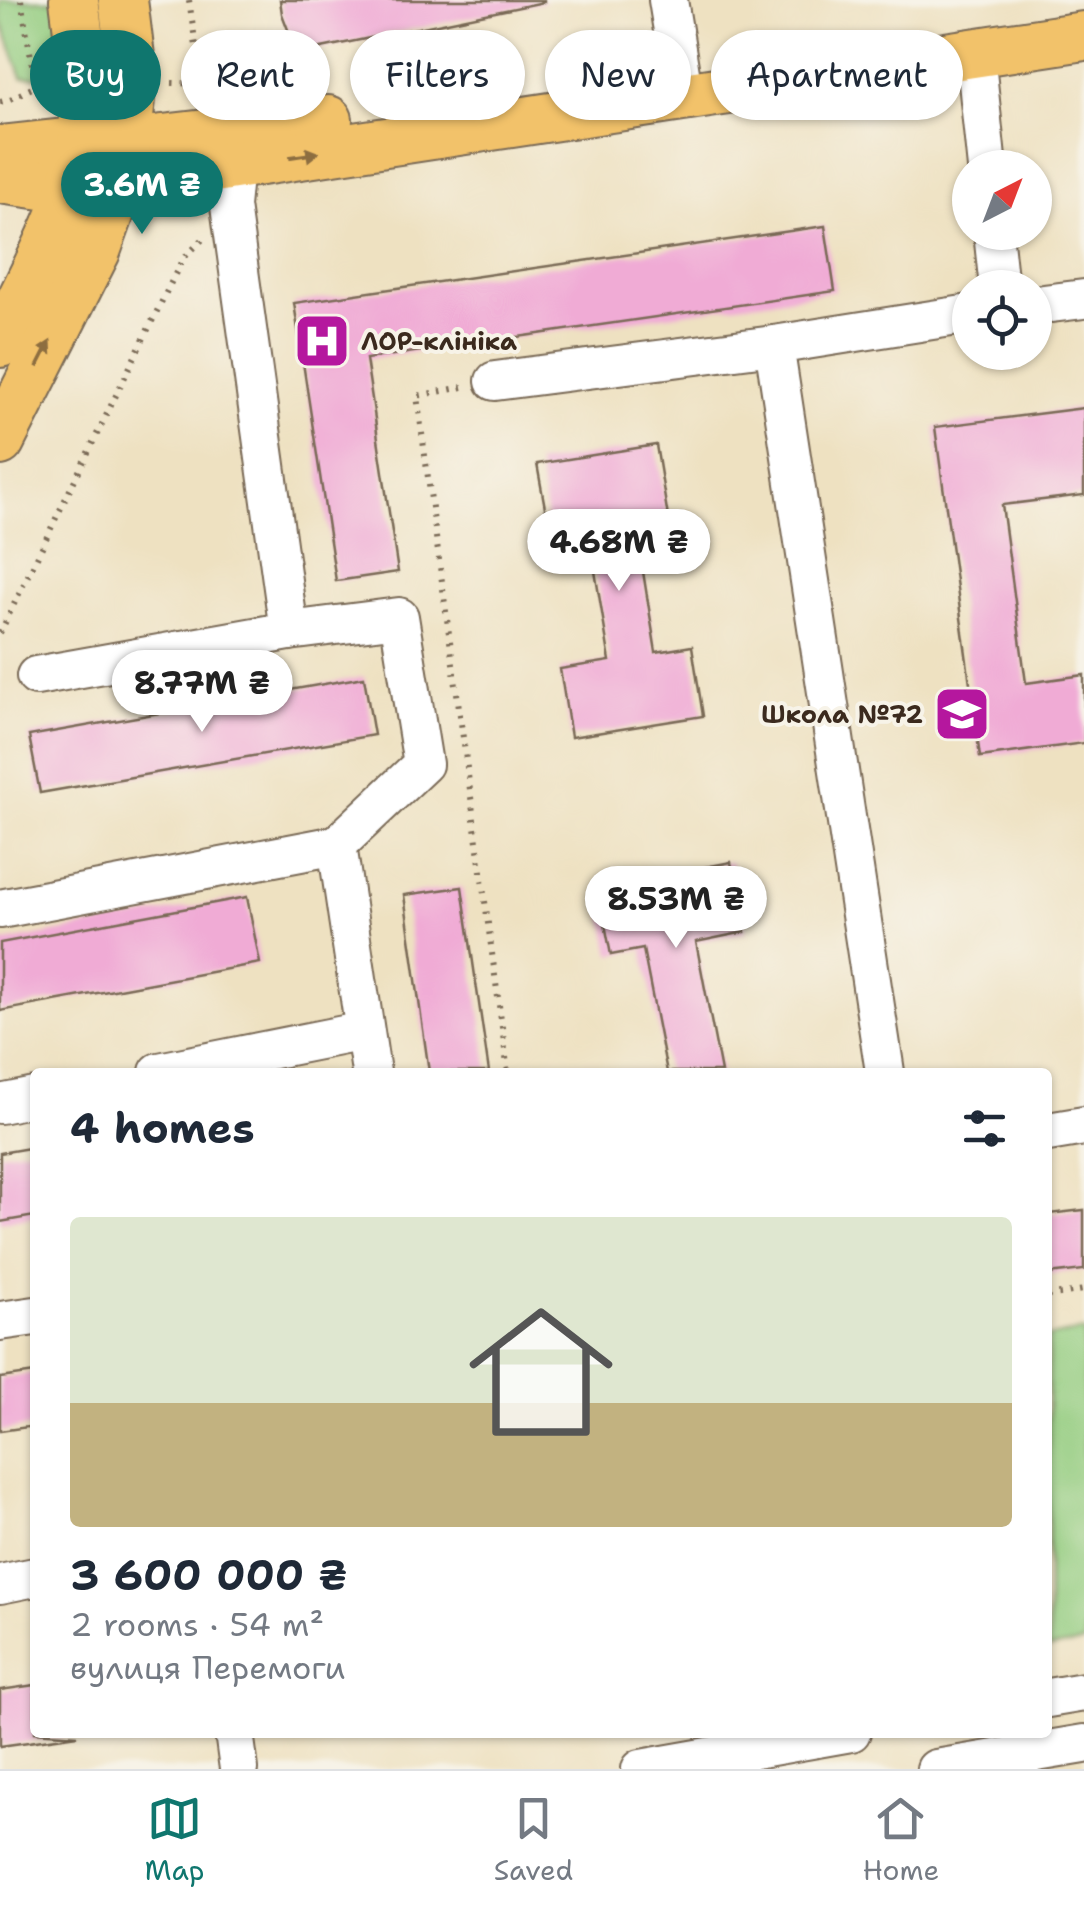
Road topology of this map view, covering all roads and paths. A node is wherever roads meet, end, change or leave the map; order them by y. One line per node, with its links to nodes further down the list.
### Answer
1 (21, 0): 13 (path)
2 (74, 0): 16 (main road)
3 (123, 0): 16 (main road)
4 (189, 0): 7 (path)
5 (668, 0): 8 (street)
6 (1084, 16): 11 (main road)
7 (193, 30)
8 (673, 30)
9 (1084, 36): 10 (main road)
10 (975, 53): 15 (street); 17 (main road, one-way to 10)
11 (691, 77)
12 (545, 98): 16 (main road)
13 (0, 102)
14 (0, 150): 16 (main road)
15 (985, 150)
16 (101, 161): 17 (main road); 18 (main road); 23 (main road); 26 (main road, one-way to 16)
17 (234, 166): 27 (street)
18 (0, 179)
19 (212, 229): 28 (path)
20 (1084, 299): 21 (street)
21 (1052, 303)
22 (952, 317): 24 (street)
23 (0, 343)
24 (774, 345): 25 (street); 36 (street)
25 (496, 381): 35 (path)
26 (0, 441)
27 (289, 630): 29 (street); 30 (street)
28 (0, 633)
29 (36, 676)
30 (337, 846): 31 (street); 32 (street)
31 (0, 909)
32 (364, 1031): 33 (street); 34 (street)
33 (178, 1068)
34 (369, 1068)
35 (507, 1068)
36 (883, 1068)
37 (30, 1098): 38 (street)
38 (0, 1104)
39 (1084, 1126): 40 (street)
40 (1052, 1131)
41 (1084, 1290): 42 (path)
42 (1052, 1295)
43 (30, 1317): 44 (street)
44 (0, 1321)
45 (30, 1579): 46 (street)
46 (0, 1584)
47 (1084, 1692): 48 (street)
48 (1052, 1697)
49 (235, 1738): 52 (street)
50 (817, 1738): 53 (street)
51 (1084, 1744): 54 (street)
52 (239, 1769)
53 (641, 1769)
54 (936, 1769)

